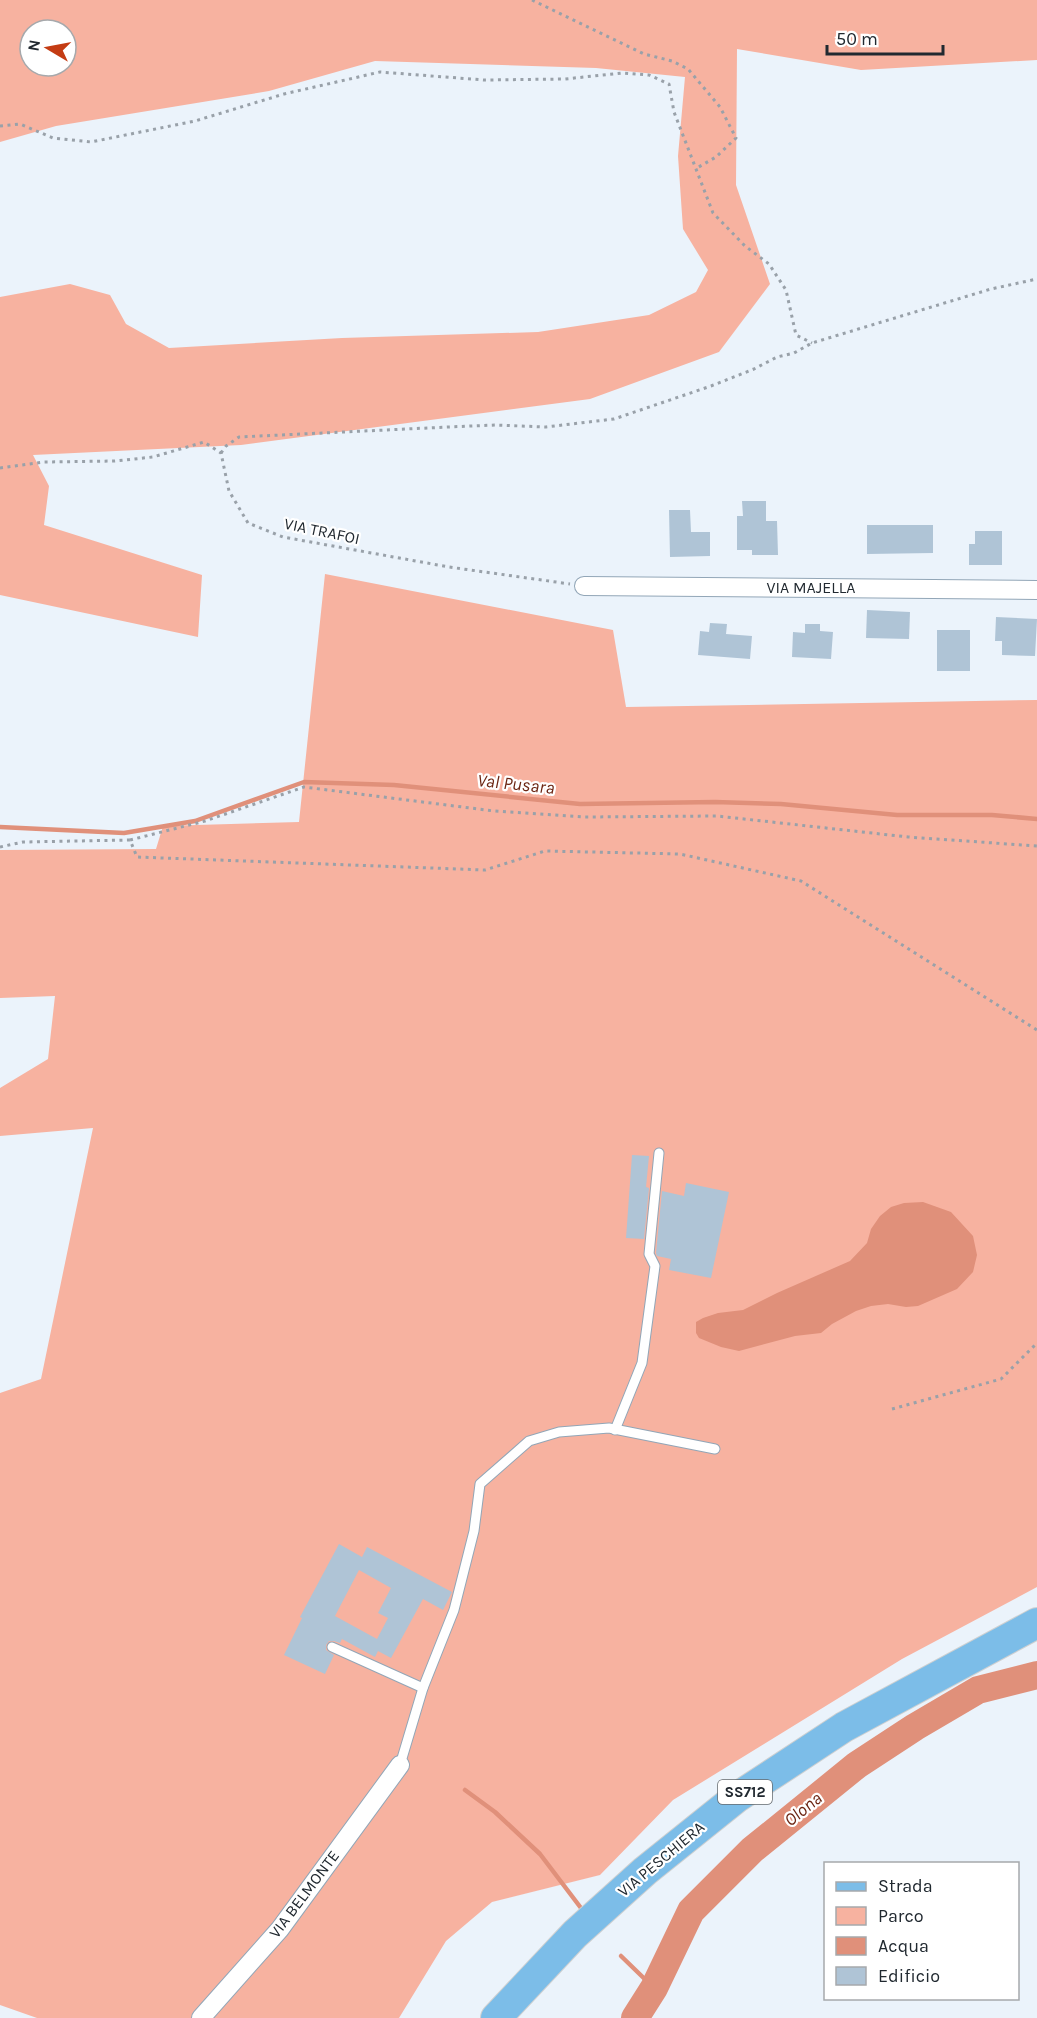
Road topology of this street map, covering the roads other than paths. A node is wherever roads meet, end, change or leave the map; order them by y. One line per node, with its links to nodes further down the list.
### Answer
1 (584, 586): 2 (street, VIA MAJELLA)
2 (1037, 590)
3 (659, 1153): 4 (lane)
4 (615, 1430): 5 (lane); 8 (lane)
5 (715, 1449)
6 (1037, 1623): 11 (main road, VIA PESCHIERA / SS712)
7 (332, 1647): 8 (lane)
8 (423, 1688): 9 (lane)
9 (400, 1765): 10 (street, VIA BELMONTE)
10 (201, 2018)
11 (496, 2018)

